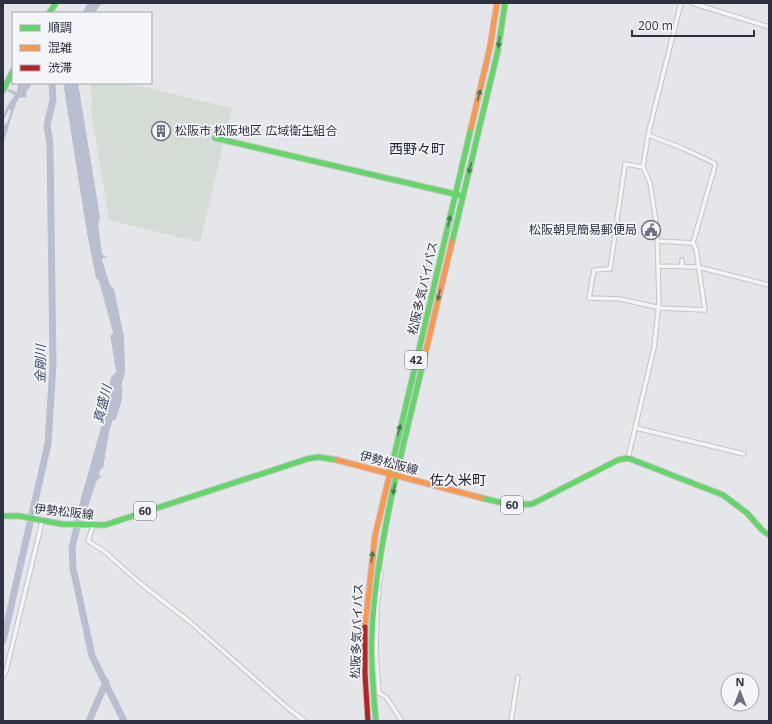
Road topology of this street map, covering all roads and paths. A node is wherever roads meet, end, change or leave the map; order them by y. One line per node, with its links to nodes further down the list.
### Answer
1 (56, 3): 6 (main road)
2 (497, 3): 13 (main road, 松阪多気バイパス / 42, one-way to 2)
3 (505, 3): 14 (main road, 松阪多気バイパス / 42, one-way to 14)
4 (681, 3): 10 (street)
5 (692, 3): 7 (street)
6 (50, 12)
7 (769, 27)
8 (12, 73): 9 (main road)
9 (3, 90)
10 (648, 135): 12 (street); 16 (street)
11 (215, 138): 13 (main road)
12 (643, 167): 15 (street); 22 (street)
13 (455, 195): 14 (main road); 26 (main road, 松阪多気バイパス / 42, one-way to 13)
14 (463, 195): 27 (main road, 松阪多気バイパス / 42, one-way to 27)
15 (658, 241): 16 (street); 18 (street)
16 (692, 243): 20 (street)
17 (682, 260): 19 (street)
18 (658, 266): 19 (street); 22 (street)
19 (682, 266): 20 (street)
20 (698, 267): 21 (street); 22 (street)
21 (769, 285)
22 (659, 307): 23 (street)
23 (636, 428): 24 (street); 25 (street)
24 (744, 454)
25 (628, 458): 27 (main road, 伊勢松阪線 / 60); 31 (main road)
26 (389, 474): 27 (main road, 伊勢松阪線 / 60); 30 (main road, 伊勢松阪線 / 60); 36 (main road, 松阪多気バイパス / 42, one-way to 26)
27 (396, 476): 32 (main road, 松阪多気バイパス / 42, one-way to 32)
28 (3, 516): 29 (main road, 伊勢松阪線 / 60)
29 (42, 522): 30 (main road, 伊勢松阪線 / 60); 33 (street)
30 (91, 526): 35 (street)
31 (769, 535)
32 (379, 562): 37 (main road, 松阪多気バイパス / 42); 38 (street)
33 (3, 676)
34 (518, 677): 39 (street)
35 (305, 721)
36 (368, 721)
37 (376, 721)
38 (402, 721)
39 (511, 721)

